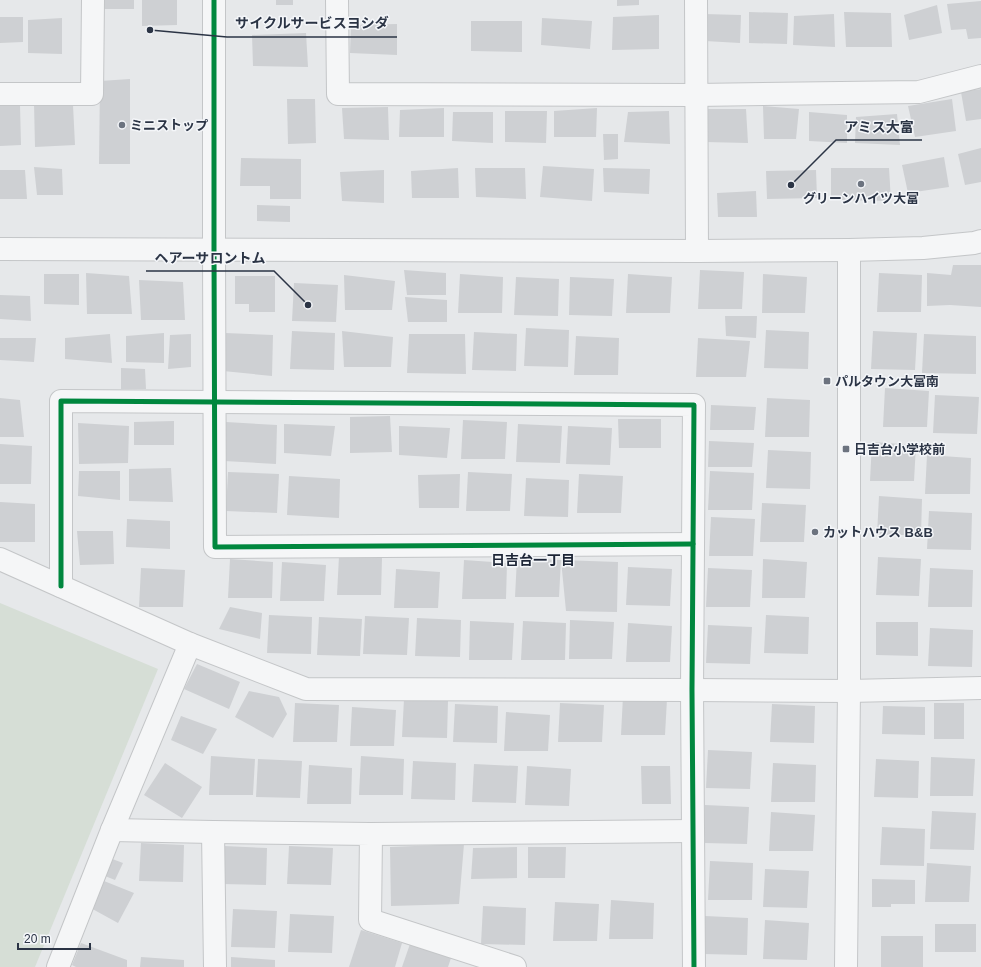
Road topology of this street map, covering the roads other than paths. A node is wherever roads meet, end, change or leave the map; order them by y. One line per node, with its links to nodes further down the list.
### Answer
1 (93, 0): 6 (street)
2 (214, 0): 10 (street)
3 (337, 0): 7 (street)
4 (696, 0): 7 (street)
5 (981, 76): 7 (street)
6 (0, 94)
7 (696, 95): 12 (street)
8 (981, 241): 11 (street)
9 (0, 249): 10 (street)
10 (214, 250): 12 (street); 13 (street)
11 (849, 250): 12 (street); 20 (street)
12 (697, 251)
13 (215, 402): 14 (street); 14 (street); 16 (street)
14 (693, 544): 19 (street)
15 (0, 559): 16 (street)
16 (61, 586): 17 (street)
17 (190, 644): 19 (street); 21 (street)
18 (981, 688): 20 (street)
19 (692, 690): 20 (street); 22 (street)
20 (849, 691): 29 (street)
21 (112, 830): 23 (street); 25 (street)
22 (693, 831): 24 (street); 28 (street)
23 (213, 832): 24 (street); 26 (street)
24 (370, 834): 27 (street)
25 (58, 967)
26 (215, 967)
27 (515, 967)
28 (694, 967)
29 (846, 967)

